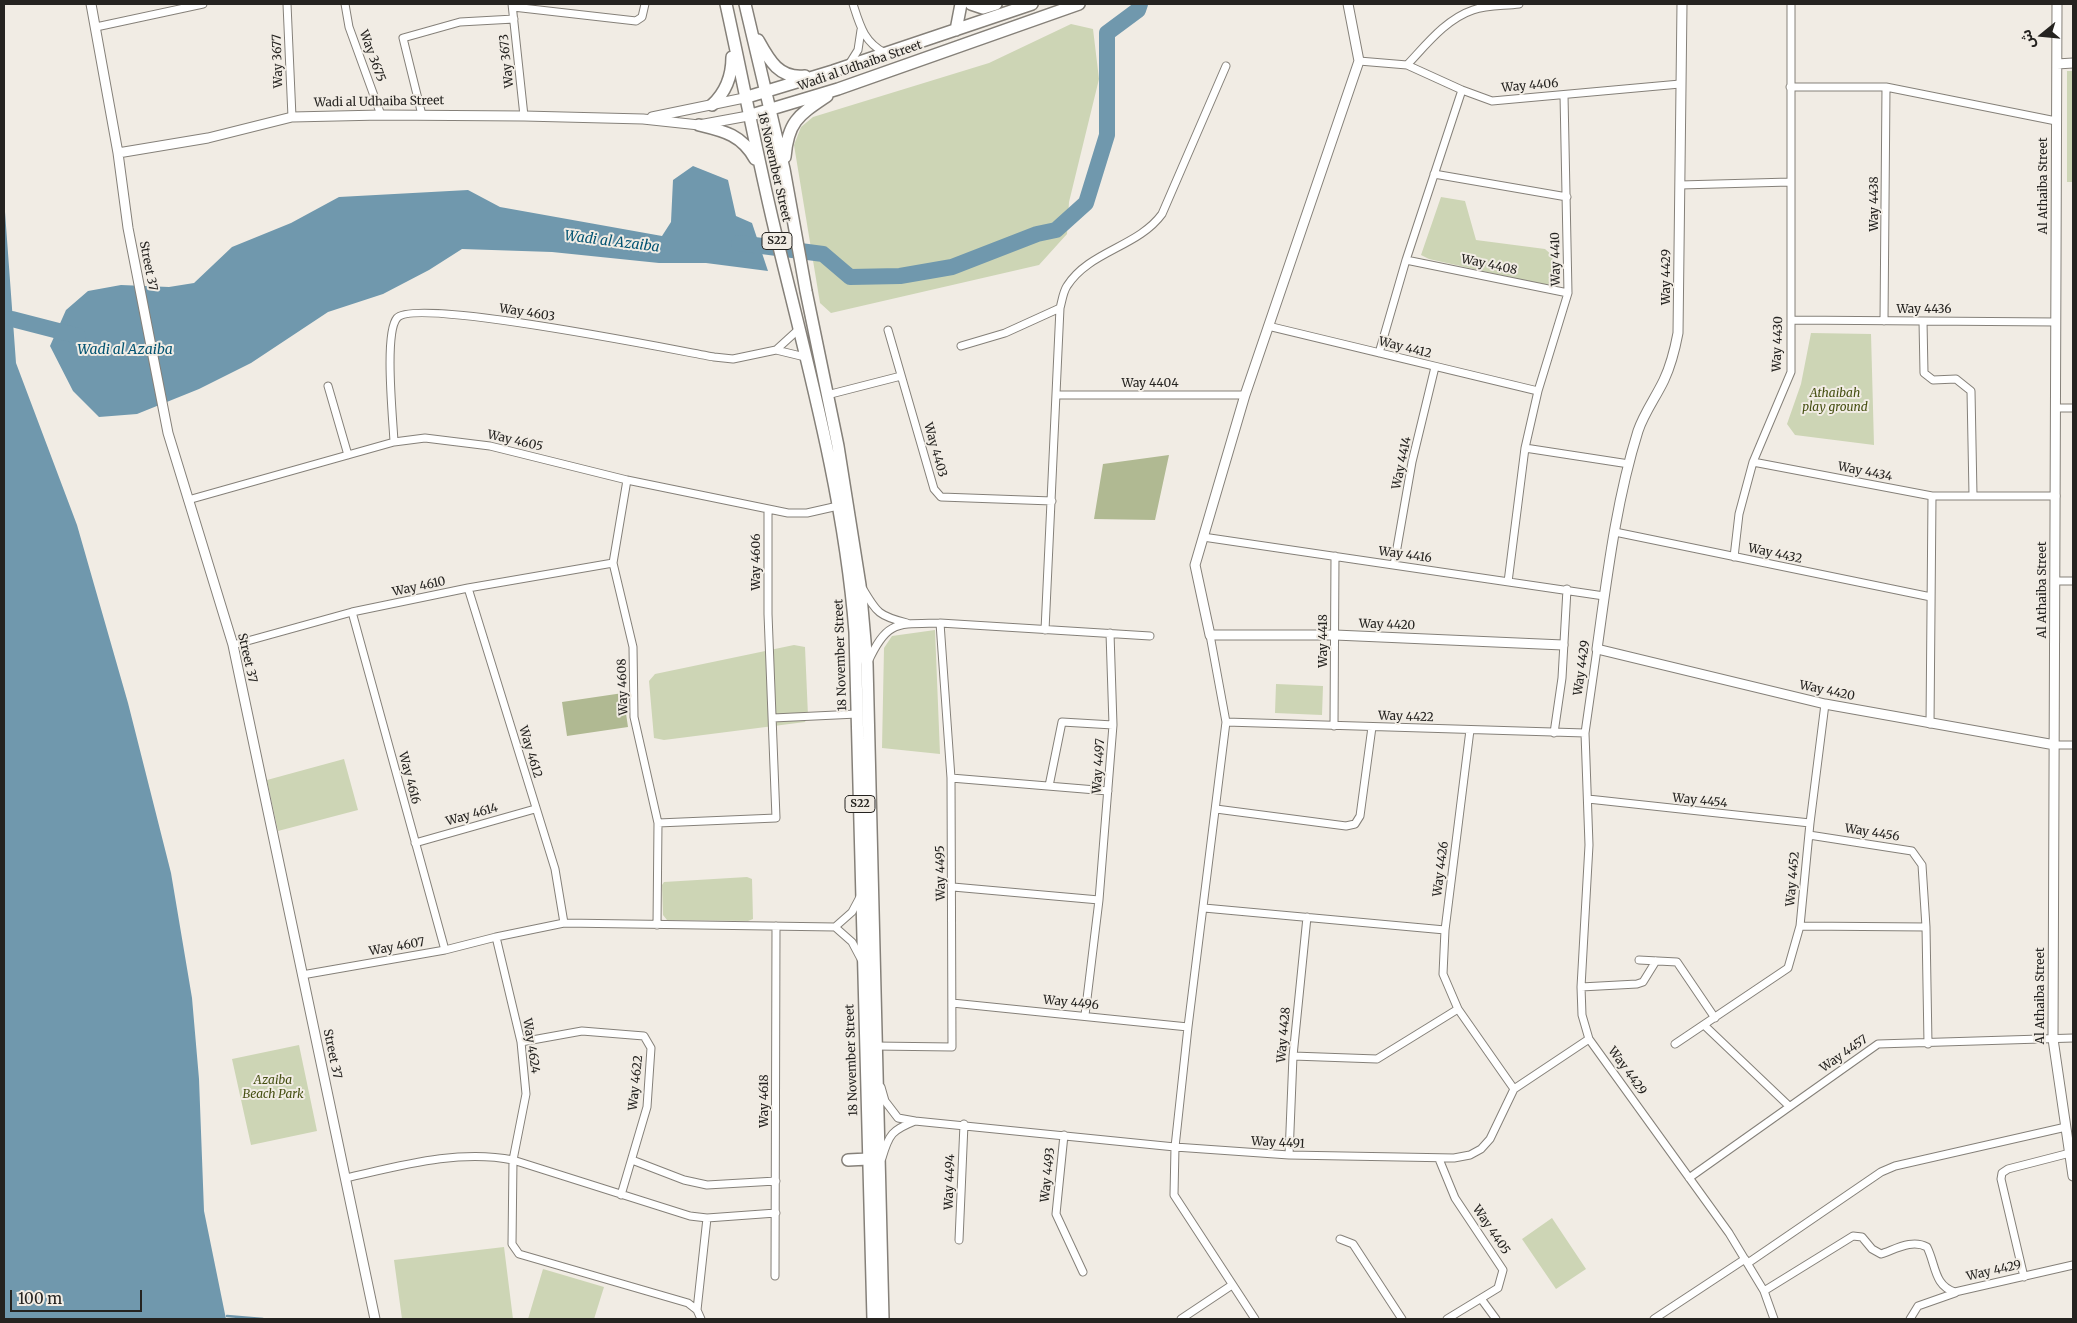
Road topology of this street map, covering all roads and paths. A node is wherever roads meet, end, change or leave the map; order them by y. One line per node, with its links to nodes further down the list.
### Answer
1 (91, 4): 22 (street, Street 37)
2 (203, 4): 22 (street)
3 (287, 4): 48 (street, Way 3677)
4 (345, 4): 44 (street, Way 3675)
5 (645, 4): 19 (street)
6 (726, 4): 25 (main road, 18 November Street / S22)
7 (745, 4): 21 (main road, 18 November Street / S22)
8 (854, 4): 23 (street)
9 (961, 4): 24 (main road)
10 (971, 4): 11 (main road)
11 (996, 4)
12 (1032, 4): 24 (main road, Wadi al Udhaiba Street)
13 (1079, 4): 37 (main road, Wadi al Udhaiba Street)
14 (1348, 4): 27 (street)
15 (1519, 4): 30 (street)
16 (1682, 4): 34 (street, Way 4429)
17 (1790, 4): 35 (street, Way 4430)
18 (2057, 4): 29 (street, Al Athaiba Street)
19 (513, 6): 20 (street, Way 3673)
20 (514, 19): 45 (street); 46 (street, Way 3673)
21 (751, 26): 33 (main road); 39 (main road, 18 November Street / S22)
22 (96, 27): 52 (street, Street 37)
23 (861, 30): 26 (street); 31 (street)
24 (956, 30): 26 (main road, Wadi al Udhaiba Street)
25 (732, 33): 41 (main road, 18 November Street / S22); 42 (main road)
26 (885, 54): 31 (main road, Wadi al Udhaiba Street)
27 (1358, 60): 30 (street, Way 4406); 66 (street)
28 (2073, 63): 29 (street)
29 (2057, 64): 50 (street, Al Athaiba Street)
30 (1407, 65): 38 (street, Way 4406)
31 (848, 66): 33 (main road, Wadi al Udhaiba Street)
32 (1226, 66): 61 (street)
33 (833, 71): 39 (main road, Wadi al Udhaiba Street)
34 (1680, 84): 40 (street, Way 4406); 57 (street, Way 4429)
35 (1790, 87): 36 (street); 56 (street, Way 4430)
36 (1886, 88): 50 (street); 63 (street, Way 4438)
37 (838, 89): 43 (main road, Wadi al Udhaiba Street); 54 (main road)
38 (1462, 90): 40 (street, Way 4406); 55 (street)
39 (766, 92): 41 (main road, Wadi al Udhaiba Street); 43 (main road, 18 November Street / S22)
40 (1564, 95): 58 (street, Way 4410)
41 (744, 98): 42 (street, Wadi al Udhaiba Street); 47 (main road, 18 November Street / S22)
42 (712, 105): 49 (street, Wadi al Udhaiba Street)
43 (770, 110): 47 (main road, Wadi al Udhaiba Street); 54 (main road, 18 November Street / S22)
44 (381, 115): 45 (street, Wadi al Udhaiba Street); 48 (street, Wadi al Udhaiba Street)
45 (422, 115): 46 (street, Wadi al Udhaiba Street)
46 (524, 116): 49 (street, Wadi al Udhaiba Street)
47 (748, 116): 51 (street, Wadi al Udhaiba Street); 53 (main road, 18 November Street / S22)
48 (292, 117): 52 (street, Wadi al Udhaiba Street)
49 (643, 119): 51 (street, Wadi al Udhaiba Street)
50 (2056, 121): 65 (street, Al Athaiba Street)
51 (699, 125): 53 (main road)
52 (118, 153): 91 (street, Street 37)
53 (759, 167): 67 (main road, 18 November Street / S22)
54 (784, 169): 77 (main road, 18 November Street / S22)
55 (1434, 174): 58 (street); 59 (street)
56 (1790, 182): 57 (street); 62 (street, Way 4430)
57 (1680, 185): 86 (street, Way 4429)
58 (1566, 196): 60 (street, Way 4410)
59 (1406, 260): 60 (street, Way 4408); 71 (street)
60 (1568, 293): 76 (street, Way 4410)
61 (1060, 308): 69 (street); 78 (street)
62 (1791, 320): 63 (street, Way 4436); 85 (street, Way 4430)
63 (1884, 321): 64 (street, Way 4436)
64 (1923, 321): 65 (street, Way 4436); 89 (street)
65 (2056, 322): 80 (street, Al Athaiba Street)
66 (1268, 326): 71 (street, Way 4412); 79 (street)
67 (799, 329): 70 (street); 72 (main road, 18 November Street / S22)
68 (888, 330): 74 (street, Way 4403)
69 (960, 346)
70 (776, 350): 72 (street, Way 4603); 82 (street, Way 4603)
71 (1379, 353): 73 (street, Way 4412)
72 (805, 357): 93 (main road, 18 November Street / S22)
73 (1435, 366): 76 (street, Way 4412); 100 (street, Way 4414)
74 (901, 376): 77 (street); 92 (street, Way 4403)
75 (328, 386): 84 (street)
76 (1538, 391): 83 (street, Way 4410)
77 (827, 395): 104 (main road, 18 November Street / S22)
78 (1056, 395): 79 (street, Way 4404); 92 (street)
79 (1244, 395): 96 (street)
80 (2056, 408): 81 (street); 90 (street, Al Athaiba Street)
81 (2073, 408)
82 (394, 442): 84 (street, Way 4605); 87 (street, Way 4605)
83 (1525, 448): 86 (street); 102 (street, Way 4410)
84 (348, 455): 91 (street, Way 4605)
85 (1753, 462): 88 (street, Way 4434); 98 (street, Way 4430)
86 (1629, 464): 95 (street, Way 4429)
87 (627, 480): 94 (street, Way 4605); 99 (street, Way 4608)
88 (1932, 496): 89 (street, Way 4434); 108 (street)
89 (1973, 496): 90 (street, Way 4434)
90 (2056, 496): 101 (street, Al Athaiba Street)
91 (188, 500): 117 (street, Street 37)
92 (1052, 501): 112 (street)
93 (838, 506): 94 (street, Way 4605); 122 (main road, 18 November Street / S22)
94 (768, 510): 123 (street, Way 4606)
95 (1615, 532): 98 (street, Way 4432); 107 (street, Way 4429)
96 (1203, 537): 97 (street, Way 4416); 114 (street)
97 (1336, 556): 100 (street, Way 4416); 115 (street, Way 4418)
98 (1734, 557): 108 (street, Way 4432)
99 (613, 563): 105 (street, Way 4610); 140 (street, Way 4608)
100 (1394, 565): 102 (street, Way 4416)
101 (2055, 581): 103 (street); 132 (street, Al Athaiba Street)
102 (1508, 582): 106 (street, Way 4416)
103 (2073, 582)
104 (860, 585): 111 (street); 120 (main road, 18 November Street / S22)
105 (468, 588): 109 (street, Way 4610); 138 (street, Way 4612)
106 (1567, 589): 107 (street, Way 4416); 118 (street)
107 (1604, 596): 119 (street, Way 4429)
108 (1931, 597): 125 (street)
109 (352, 612): 117 (street, Way 4610); 143 (street, Way 4616)
110 (940, 623): 111 (street); 112 (street); 134 (street, Way 4495)
111 (910, 624): 120 (street)
112 (1045, 630): 113 (street)
113 (1110, 633): 116 (street); 126 (street, Way 4497)
114 (1210, 635): 115 (street, Way 4420); 124 (street)
115 (1335, 635): 118 (street, Way 4420); 127 (street, Way 4418)
116 (1150, 636)
117 (233, 644): 161 (street, Street 37)
118 (1563, 644): 130 (street)
119 (1597, 649): 121 (street, Way 4420); 131 (street, Way 4429)
120 (867, 664): 175 (main road, 18 November Street / S22)
121 (1825, 704): 125 (street, Way 4420); 141 (street, Way 4452)
122 (857, 714): 123 (street); 145 (main road, 18 November Street / S22)
123 (773, 718): 140 (street, Way 4606)
124 (1226, 722): 127 (street, Way 4422); 139 (street)
125 (1930, 724): 132 (street, Way 4420)
126 (1113, 725): 135 (street); 136 (street, Way 4497)
127 (1334, 726): 128 (street, Way 4422)
128 (1372, 727): 129 (street, Way 4422); 139 (street)
129 (1470, 730): 130 (street, Way 4422); 155 (street, Way 4426)
130 (1554, 733): 131 (street, Way 4422)
131 (1585, 733): 137 (street, Way 4429)
132 (2055, 745): 133 (street); 170 (street, Al Athaiba Street)
133 (2073, 745)
134 (951, 778): 135 (street); 144 (street, Way 4495)
135 (1049, 786): 136 (street)
136 (1108, 791): 146 (street, Way 4497)
137 (1588, 799): 141 (street, Way 4454); 162 (street, Way 4429)
138 (535, 809): 143 (street, Way 4614); 149 (street, Way 4612)
139 (1216, 809): 147 (street)
140 (658, 823): 150 (street, Way 4608)
141 (1810, 823): 142 (street, Way 4452)
142 (1809, 834): 152 (street, Way 4452); 154 (street, Way 4456)
143 (415, 843): 157 (street, Way 4616)
144 (952, 887): 146 (street); 163 (street, Way 4495)
145 (862, 891): 153 (street); 160 (main road, 18 November Street / S22)
146 (1098, 900): 165 (street, Way 4497)
147 (1204, 908): 148 (street); 168 (street)
148 (1307, 917): 155 (street); 176 (street, Way 4428)
149 (564, 924): 150 (street); 156 (street)
150 (657, 925): 151 (street)
151 (776, 926): 153 (street); 196 (street, Way 4618)
152 (1800, 926): 154 (street); 166 (street, Way 4452)
153 (835, 927): 160 (street)
154 (1926, 927): 174 (street, Way 4456)
155 (1445, 930): 164 (street, Way 4426)
156 (496, 937): 157 (street, Way 4607); 172 (street, Way 4624)
157 (445, 950): 161 (street, Way 4607)
158 (1639, 960): 159 (street)
159 (1656, 961): 162 (street); 166 (street)
160 (862, 962): 187 (main road, 18 November Street / S22)
161 (302, 975): 194 (street, Street 37)
162 (1581, 987): 171 (street, Way 4429)
163 (952, 1003): 165 (street, Way 4496); 175 (street, Way 4495)
164 (1458, 1009): 176 (street); 178 (street, Way 4426)
165 (1085, 1015): 168 (street, Way 4496)
166 (1715, 1018): 167 (street, Way 4452)
167 (1704, 1025): 173 (street, Way 4452); 179 (street)
168 (1188, 1027): 184 (street)
169 (2073, 1038): 170 (street, Way 4457)
170 (2053, 1039): 174 (street, Way 4457); 182 (street, Al Athaiba Street)
171 (1588, 1040): 178 (street); 195 (street, Way 4429)
172 (521, 1042): 189 (street, Way 4624); 190 (street, Way 4622)
173 (1675, 1044)
174 (1928, 1044): 179 (street, Way 4457)
175 (875, 1046): 177 (main road, 18 November Street / S22)
176 (1293, 1056): 186 (street, Way 4428)
177 (876, 1070): 180 (street, Way 4491); 192 (main road, 18 November Street / S22)
178 (1514, 1089): 188 (street, Way 4491)
179 (1789, 1106): 195 (street, Way 4457)
180 (915, 1121): 181 (street, Way 4491); 192 (street)
181 (964, 1124): 183 (street, Way 4491); 201 (street, Way 4494)
182 (2066, 1127): 185 (street, Al Athaiba Street); 202 (street)
183 (1064, 1134): 184 (street, Way 4491); 204 (street, Way 4493)
184 (1176, 1148): 186 (street, Way 4491); 207 (street)
185 (2070, 1153): 193 (street, Al Athaiba Street); 206 (street)
186 (1288, 1155): 188 (street, Way 4491)
187 (868, 1159): 191 (main road); 214 (main road, 18 November Street / S22)
188 (1439, 1159): 210 (street, Way 4405)
189 (513, 1160): 194 (street); 197 (street); 211 (street, Way 4624)
190 (632, 1160): 196 (street); 197 (street, Way 4622)
191 (848, 1160)
192 (878, 1171): 215 (main road, 18 November Street / S22)
193 (2073, 1176)
194 (346, 1178): 212 (street, Street 37)
195 (1689, 1178): 202 (street, Way 4429)
196 (776, 1180): 198 (street, Way 4618)
197 (621, 1195): 199 (street)
198 (776, 1213): 199 (street); 205 (street, Way 4618)
199 (707, 1218): 211 (street)
200 (1340, 1239): 218 (street)
201 (959, 1240)
202 (1746, 1261): 208 (street, Way 4429); 221 (street)
203 (2073, 1265): 206 (street, Way 4429)
204 (1083, 1272)
205 (775, 1276)
206 (2024, 1277): 209 (street, Way 4429)
207 (1232, 1285): 216 (street); 217 (street)
208 (1764, 1291): 209 (street, Way 4429); 222 (street, Way 4429)
209 (1956, 1292): 223 (street)
210 (1482, 1300): 219 (street, Way 4405); 220 (street)
211 (697, 1310): 213 (street)
212 (375, 1319)
213 (701, 1319)
214 (873, 1319)
215 (883, 1319)
216 (1181, 1319)
217 (1255, 1319)
218 (1402, 1319)
219 (1447, 1319)
220 (1496, 1319)
221 (1654, 1319)
222 (1774, 1319)
223 (1910, 1319)

